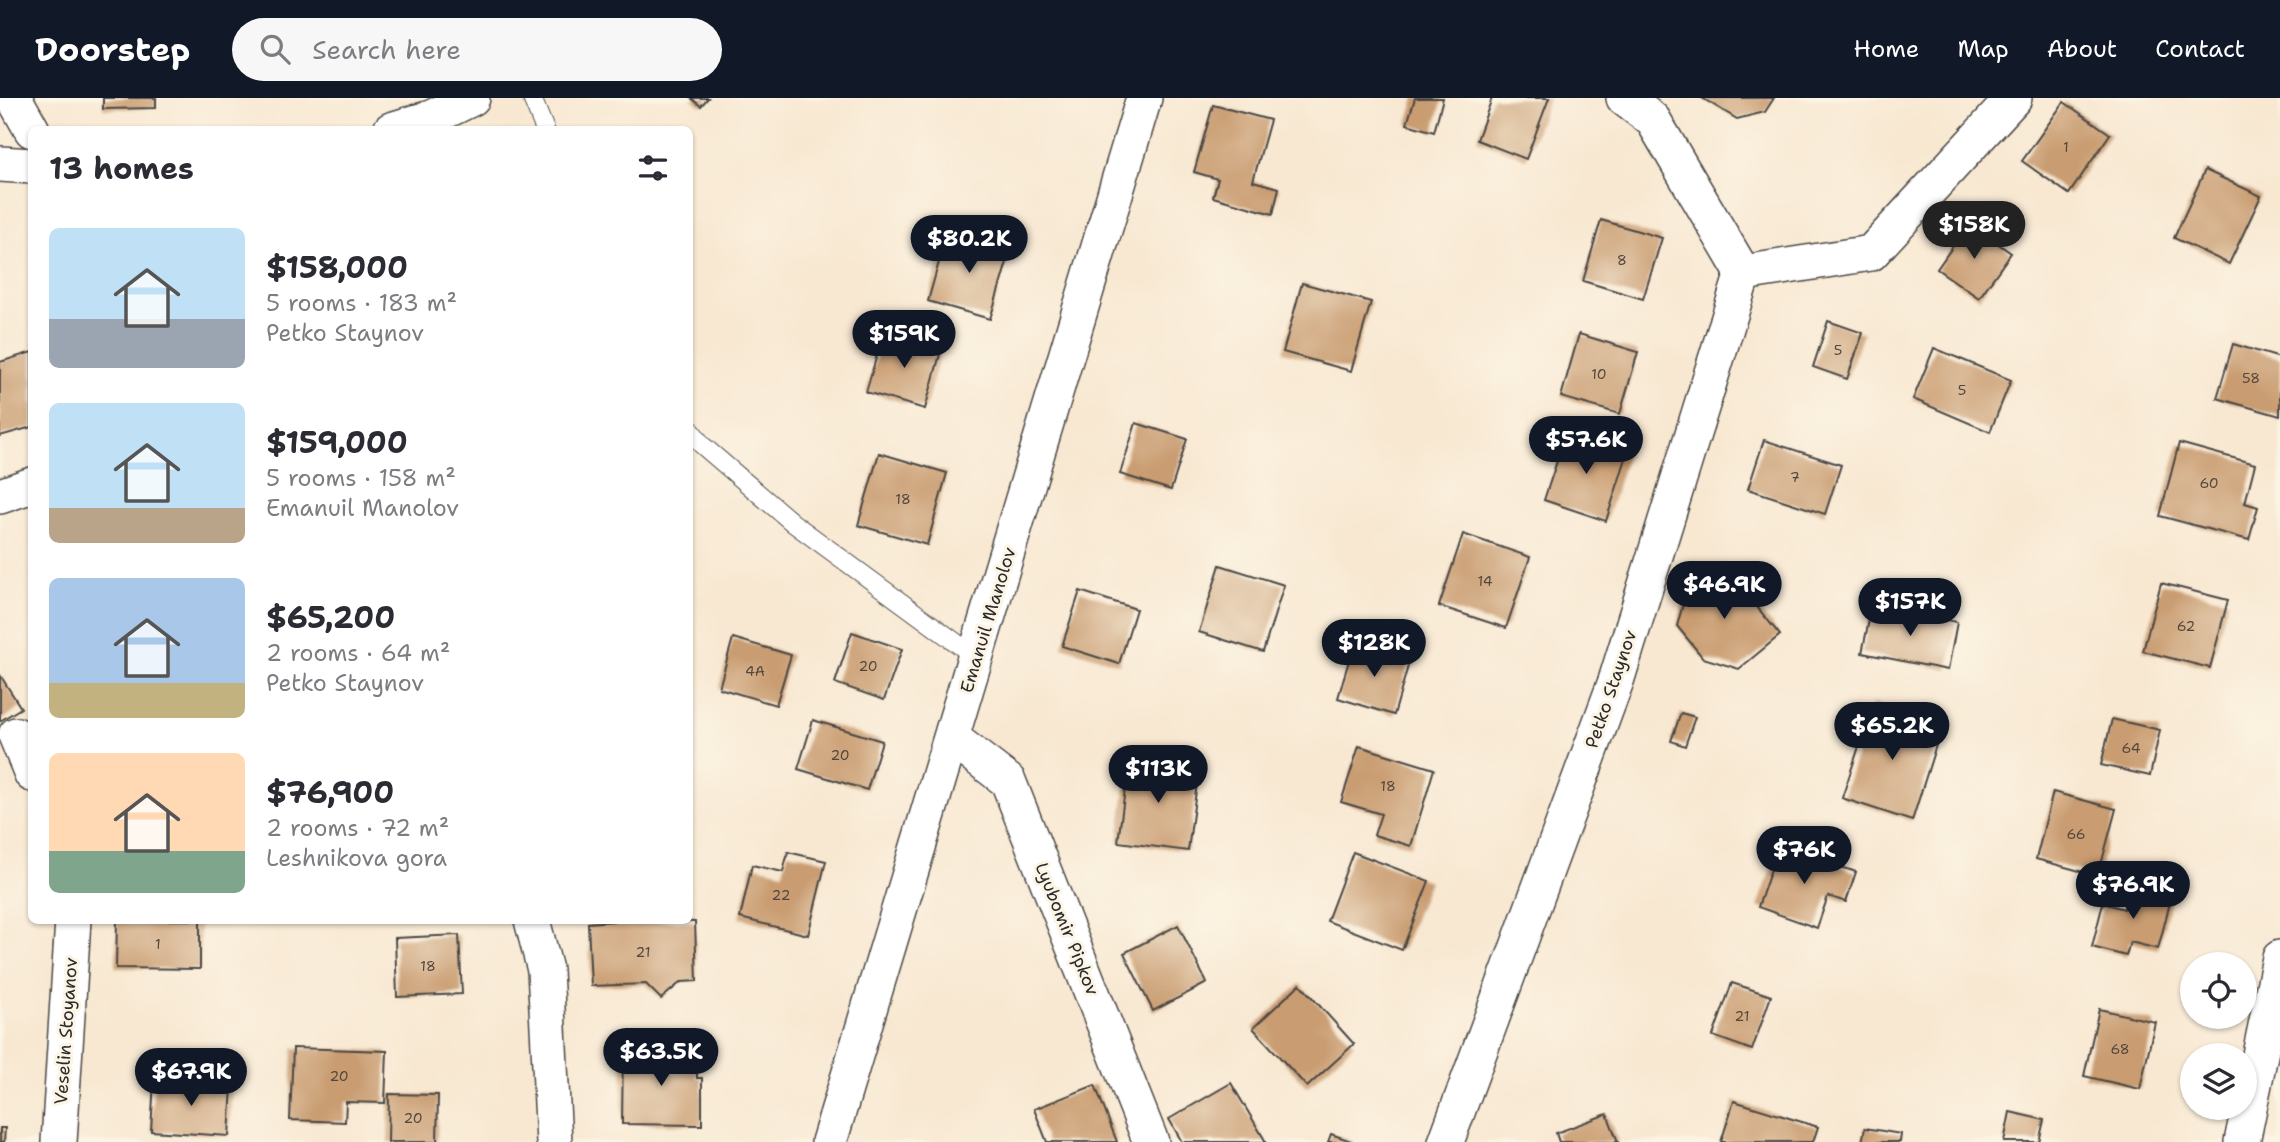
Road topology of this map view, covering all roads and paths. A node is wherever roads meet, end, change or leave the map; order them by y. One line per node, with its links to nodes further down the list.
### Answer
1 (14, 98): 7 (street)
2 (472, 98): 8 (street)
3 (532, 98): 9 (lane)
4 (1144, 98): 16 (street, Emanuil Manolov)
5 (1624, 98): 12 (street)
6 (2014, 98): 12 (street)
7 (30, 126)
8 (404, 126)
9 (543, 126)
10 (0, 164): 11 (street)
11 (28, 166)
12 (1743, 273): 27 (street, Petko Staynov)
13 (693, 433): 16 (lane)
14 (28, 486): 15 (street)
15 (0, 496)
16 (977, 658): 18 (street, Emanuil Manolov)
17 (16, 737): 19 (street)
18 (953, 739): 25 (street, Emanuil Manolov); 26 (street, Lyubomir Pipkov)
19 (28, 765)
20 (73, 924): 23 (street, Veselin Stoyanov)
21 (532, 924): 24 (street)
22 (2280, 958): 28 (street)
23 (59, 1142)
24 (554, 1142)
25 (829, 1142)
26 (1151, 1142)
27 (1446, 1142)
28 (2242, 1142)

